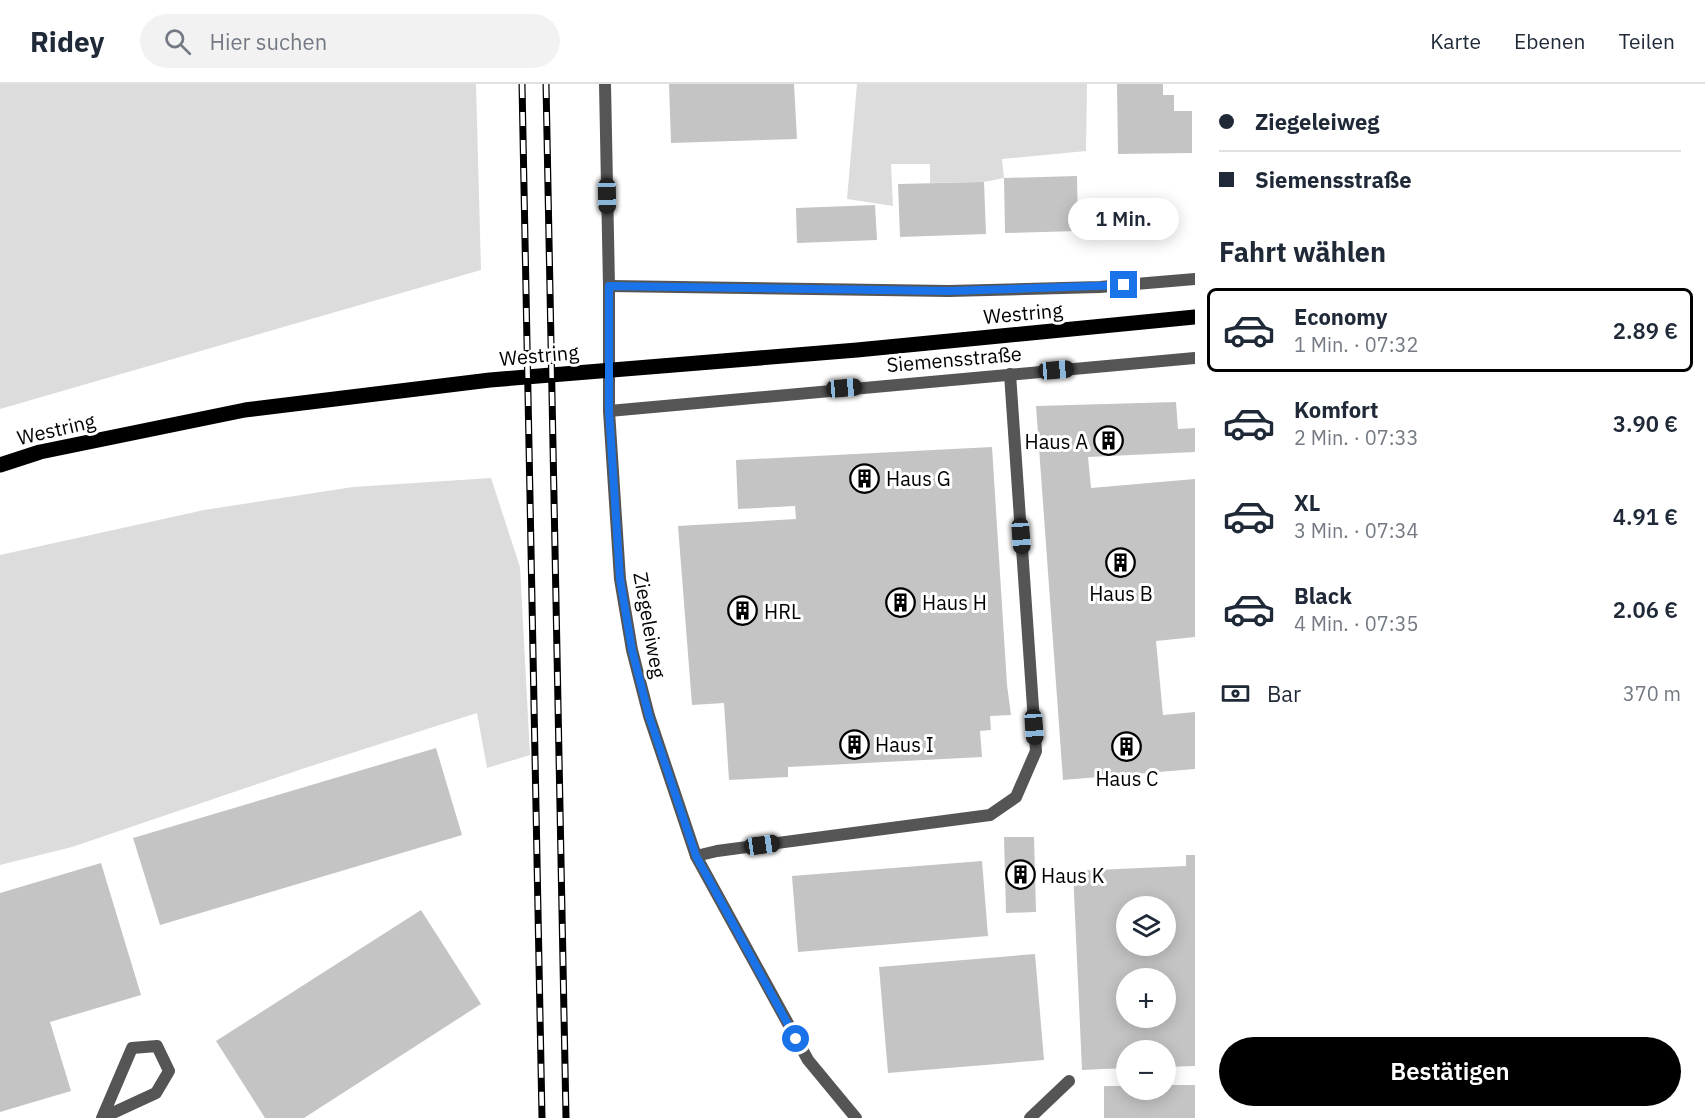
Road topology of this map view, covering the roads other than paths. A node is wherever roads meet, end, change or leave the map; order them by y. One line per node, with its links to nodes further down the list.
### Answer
1 (605, 84): 3 (street, Ziegeleiweg)
2 (1195, 279): 3 (street)
3 (609, 286): 7 (street, Ziegeleiweg)
4 (1195, 317): 8 (main road, Westring)
5 (1195, 358): 6 (street, Siemensstraße)
6 (1010, 374): 7 (street, Siemensstraße); 9 (street)
7 (609, 411): 9 (street, Ziegeleiweg)
8 (0, 465)
9 (696, 856): 12 (street, Ziegeleiweg)
10 (1069, 1081): 13 (street)
11 (103, 1118): 11 (street)
12 (856, 1118)
13 (1030, 1118)

